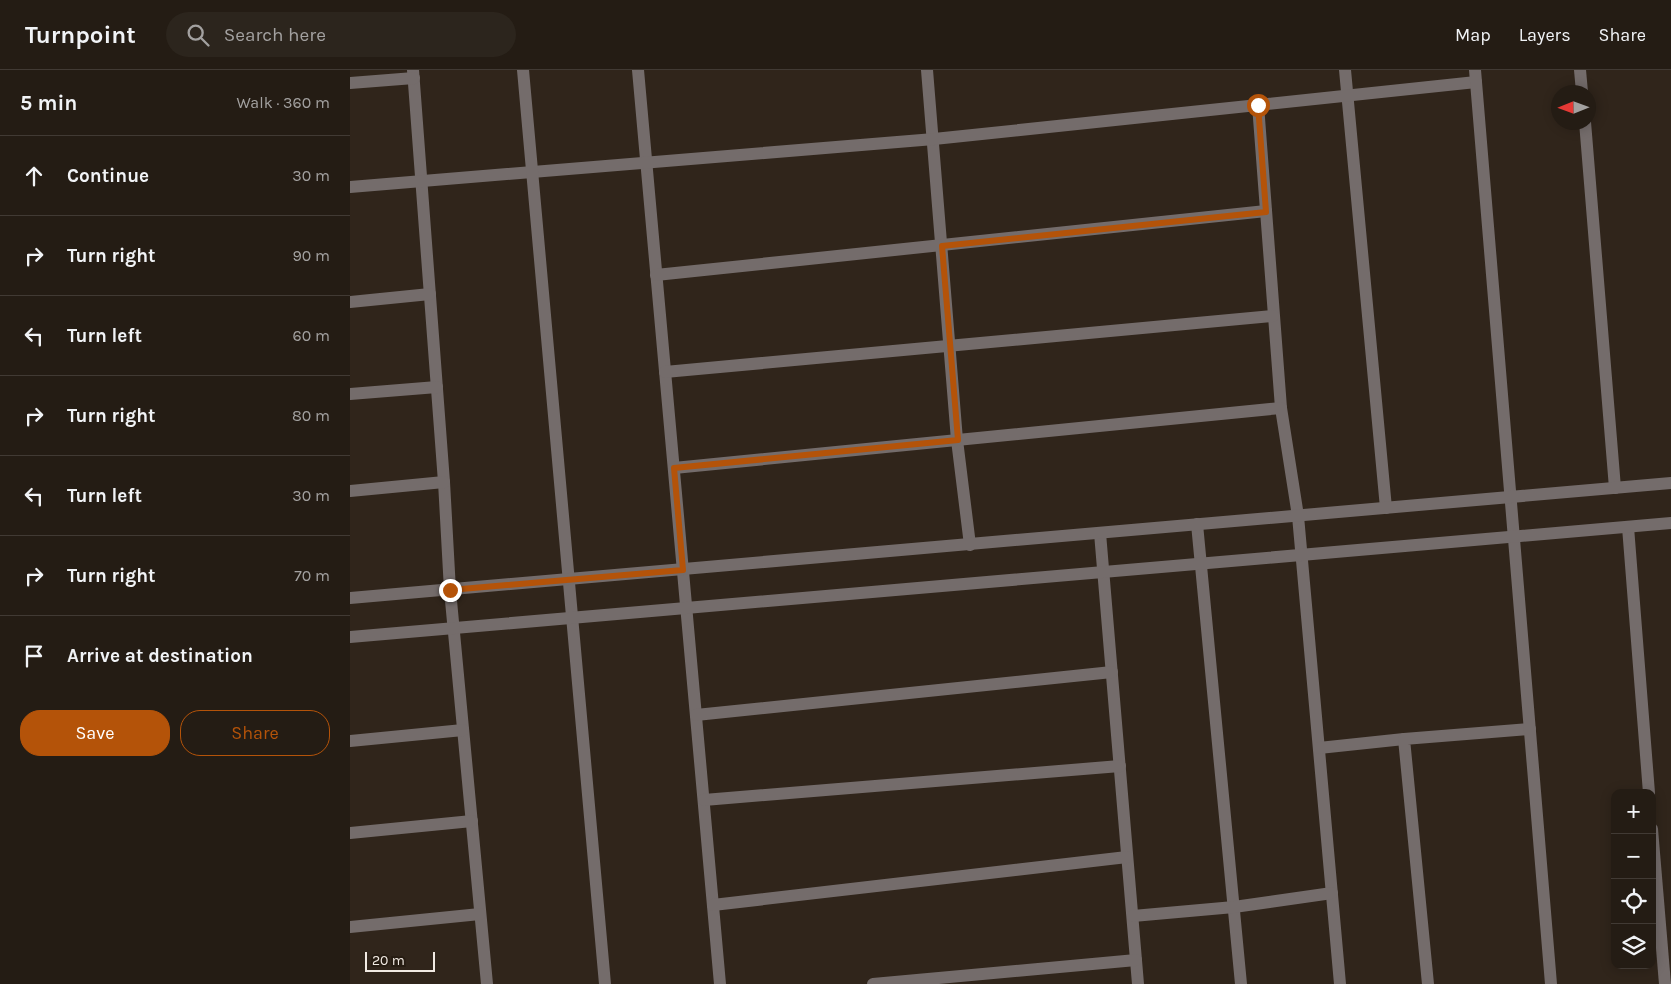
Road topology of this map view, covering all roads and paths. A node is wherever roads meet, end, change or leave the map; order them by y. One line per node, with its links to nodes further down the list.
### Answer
1 (523, 70): 15 (street)
2 (638, 70): 14 (street)
3 (927, 70): 13 (street)
4 (1345, 70): 10 (street)
5 (1580, 70): 9 (street)
6 (414, 74): 8 (street); 16 (street)
7 (1475, 76): 10 (street); 35 (street)
8 (350, 83)
9 (1581, 85)
10 (1348, 96): 11 (street); 36 (street)
11 (1258, 105): 13 (street); 18 (street)
12 (1586, 130): 33 (street)
13 (934, 139): 14 (street); 19 (street)
14 (646, 162): 15 (street); 20 (street)
15 (533, 172): 16 (street); 48 (street)
16 (422, 182): 17 (street); 21 (street)
17 (350, 188)
18 (1266, 212): 19 (street); 23 (street)
19 (942, 246): 20 (street); 24 (street)
20 (656, 275): 25 (street)
21 (430, 294): 22 (street); 26 (street)
22 (350, 302)
23 (1274, 316): 24 (street); 28 (street)
24 (950, 345): 25 (street); 29 (street)
25 (665, 372): 30 (street)
26 (437, 387): 27 (street); 31 (street)
27 (350, 394)
28 (1280, 408): 29 (street); 37 (street)
29 (958, 440): 30 (street); 43 (street)
30 (674, 468): 46 (street)
31 (444, 482): 34 (street); 49 (street)
32 (1671, 483): 33 (street)
33 (1614, 488): 35 (street)
34 (350, 491)
35 (1511, 497): 36 (street); 42 (street)
36 (1386, 508): 37 (street)
37 (1298, 516): 39 (street); 44 (street)
38 (1671, 523): 40 (street)
39 (1197, 524): 41 (street); 45 (street)
40 (1628, 527): 42 (street); 63 (street)
41 (1100, 533): 43 (street); 47 (street)
42 (1514, 537): 44 (street); 57 (street)
43 (970, 545): 46 (street)
44 (1302, 555): 45 (street); 61 (street)
45 (1201, 564): 47 (street); 71 (street)
46 (683, 570): 48 (street); 51 (street)
47 (1103, 572): 51 (street); 55 (street)
48 (569, 580): 49 (street); 52 (street)
49 (450, 590): 50 (street); 53 (street)
50 (350, 598)
51 (686, 608): 52 (street); 56 (street)
52 (572, 618): 53 (street); 77 (street)
53 (454, 628): 54 (street); 58 (street)
54 (350, 637)
55 (1112, 672): 56 (street); 62 (street)
56 (696, 715): 64 (street)
57 (1530, 729): 59 (street); 84 (street)
58 (463, 730): 60 (street); 65 (street)
59 (1404, 740): 61 (street); 83 (street)
60 (350, 741)
61 (1319, 748): 69 (street)
62 (1120, 766): 64 (street); 68 (street)
63 (1649, 789)
64 (704, 800): 70 (street)
65 (472, 821): 66 (street); 72 (street)
66 (350, 833)
67 (1652, 834): 85 (street)
68 (1127, 857): 70 (street); 73 (street)
69 (1332, 893): 71 (street); 82 (street)
70 (713, 905): 78 (street)
71 (1234, 907): 73 (street); 81 (street)
72 (480, 914): 74 (street); 76 (street)
73 (1133, 916): 75 (street)
74 (350, 927)
75 (1136, 960): 79 (street); 80 (street)
76 (487, 984)
77 (605, 984)
78 (720, 984)
79 (873, 984)
80 (1138, 984)
81 (1241, 984)
82 (1340, 984)
83 (1428, 984)
84 (1552, 984)
85 (1665, 984)

